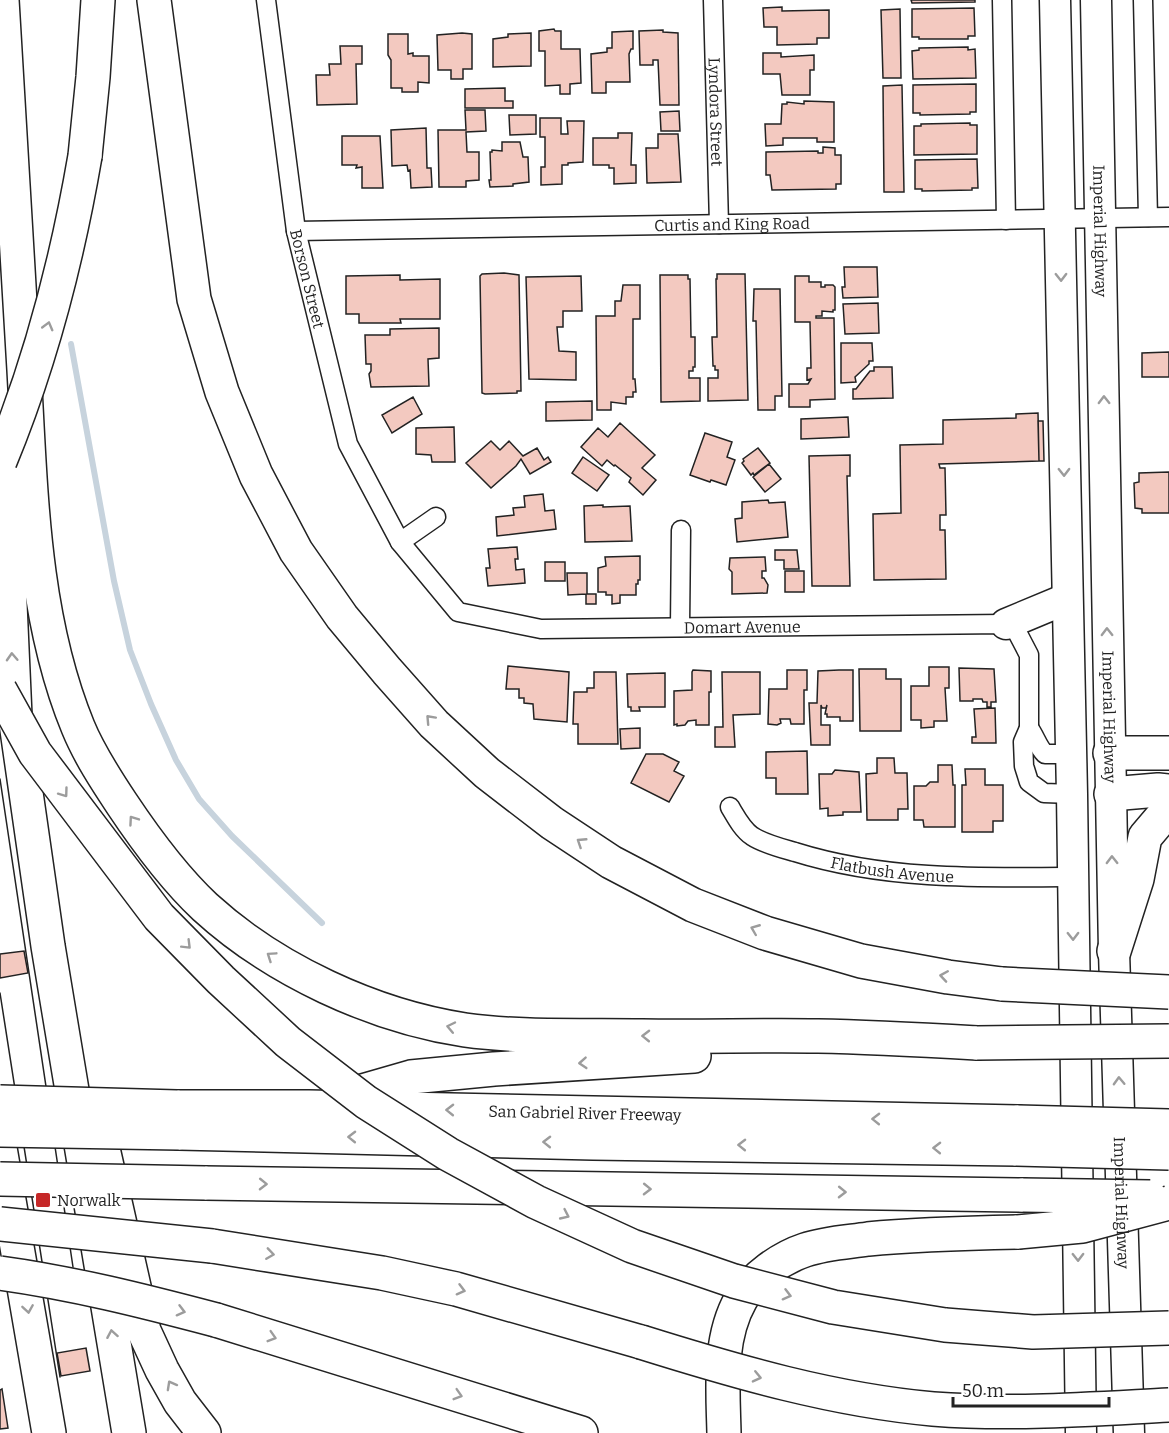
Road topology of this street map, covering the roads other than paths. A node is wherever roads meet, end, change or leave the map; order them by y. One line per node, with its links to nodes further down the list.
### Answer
1 (2, 0): 39 (highway, one-way to 1)
2 (98, 0): 18 (highway, one-way to 2, bridge)
3 (154, 0): 37 (highway, one-way to 3, bridge)
4 (266, 0): 17 (street, Borson Street)
5 (713, 0): 16 (street, Lyndora Street)
6 (1002, 0): 15 (street)
7 (1055, 0): 14 (main road)
8 (1096, 0): 13 (main road, Imperial Highway)
9 (1143, 0): 11 (street)
10 (0, 93): 25 (highway, one-way to 10)
11 (1148, 217): 12 (street, Curtis and King Road); 13 (street, Curtis and King Road)
12 (1169, 217)
13 (1101, 218): 14 (street, Curtis and King Road); 27 (main road, Imperial Highway, one-way to 13)
14 (1060, 219): 15 (street, Curtis and King Road); 22 (main road, one-way to 22)
15 (1006, 220): 16 (street, Curtis and King Road)
16 (719, 224): 17 (street, Curtis and King Road)
17 (296, 231): 21 (street, Borson Street)
18 (0, 461)
19 (436, 517): 21 (street)
20 (681, 530): 24 (street)
21 (400, 542): 24 (street, Domart Avenue)
22 (1066, 599): 23 (main road); 29 (main road)
23 (1006, 624): 24 (street, Domart Avenue); 26 (street)
24 (680, 627)
25 (7, 703): 54 (highway, one-way to 54, bridge); 57 (highway, one-way to 25); 58 (highway, one-way to 25)
26 (1029, 728): 29 (street); 31 (street)
27 (1110, 753): 28 (highway); 32 (main road, Imperial Highway)
28 (1169, 753)
29 (1070, 754): 31 (main road)
30 (1169, 791): 32 (highway)
31 (1072, 794): 35 (main road)
32 (1111, 794): 36 (main road, Imperial Highway, one-way to 32)
33 (730, 807): 35 (street, Flatbush Avenue)
34 (1169, 814): 36 (highway)
35 (1072, 877): 61 (main road, one-way to 61)
36 (1114, 951): 62 (main road, Imperial Highway, one-way to 36)
37 (1169, 992)
38 (1169, 1041): 39 (highway, bridge)
39 (977, 1043): 41 (highway, one-way to 41)
40 (0, 1102): 42 (highway, San Gabriel River Freeway, bridge)
41 (309, 1107): 42 (highway, San Gabriel River Freeway); 47 (highway, San Gabriel River Freeway, one-way to 41)
42 (178, 1120): 44 (highway, bridge); 47 (highway, one-way to 42)
43 (1169, 1125): 47 (highway, San Gabriel River Freeway, bridge)
44 (0, 1130)
45 (0, 1148): 56 (highway, one-way to 56)
46 (1169, 1153): 47 (highway, bridge)
47 (1020, 1158): 48 (highway); 49 (highway, San Gabriel River Freeway, one-way to 47, bridge); 50 (highway, San Gabriel River Freeway, bridge)
48 (1169, 1168)
49 (0, 1179)
50 (1169, 1197)
51 (1169, 1203): 60 (highway, bridge)
52 (0, 1224): 55 (highway, one-way to 55, bridge)
53 (0, 1274): 59 (highway, one-way to 59, bridge)
54 (1169, 1328)
55 (1169, 1405)
56 (49, 1433)
57 (129, 1433)
58 (204, 1433)
59 (581, 1433)
60 (724, 1433)
61 (1081, 1433)
62 (1129, 1433)

